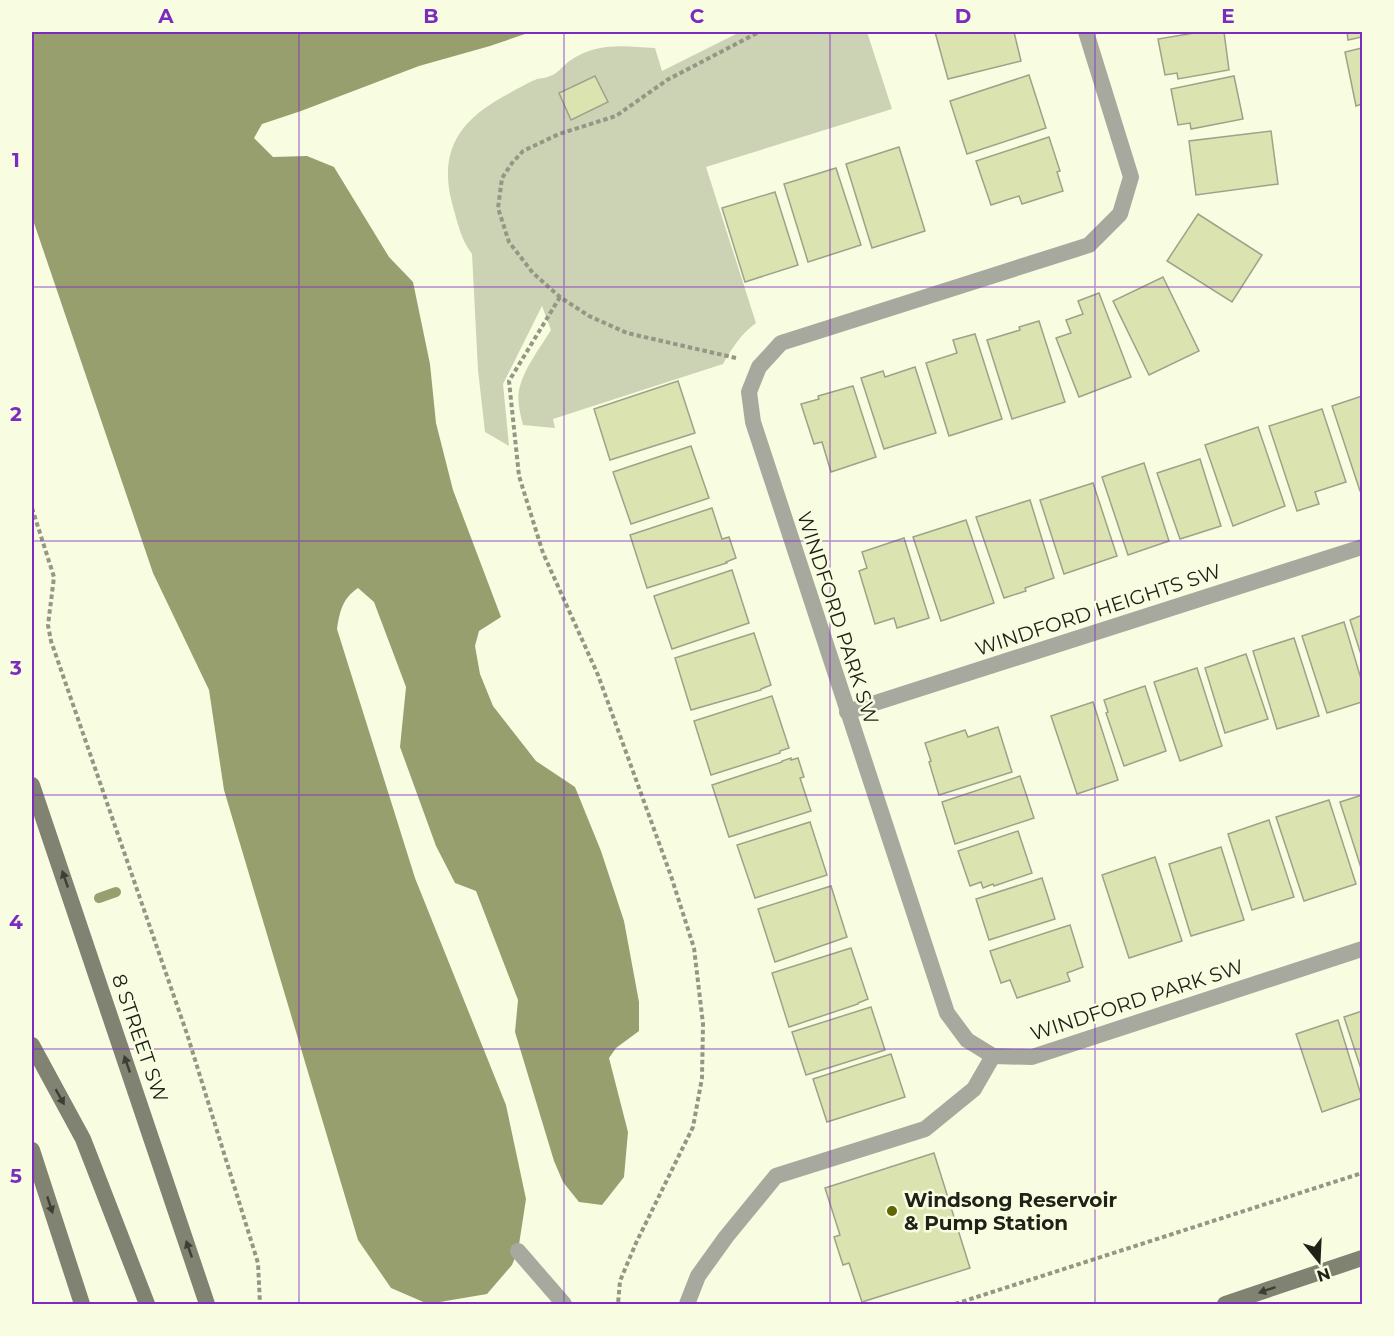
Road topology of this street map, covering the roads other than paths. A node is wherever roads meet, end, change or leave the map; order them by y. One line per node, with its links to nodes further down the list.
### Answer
1 (1086, 32): 3 (street, WINDFORD PARK SW)
2 (1362, 547): 3 (street, WINDFORD HEIGHTS SW)
3 (847, 712): 7 (street, WINDFORD PARK SW)
4 (32, 785): 13 (main road, 8 STREET SW, one-way to 4)
5 (1362, 949): 7 (street, WINDFORD PARK SW)
6 (32, 1045): 12 (main road, one-way to 12)
7 (993, 1056): 15 (street)
8 (32, 1150): 11 (main road, one-way to 11)
9 (518, 1251): 14 (street)
10 (1362, 1258): 16 (main road, one-way to 16)
11 (82, 1305)
12 (147, 1305)
13 (207, 1305)
14 (564, 1305)
15 (687, 1305)
16 (1225, 1305)

